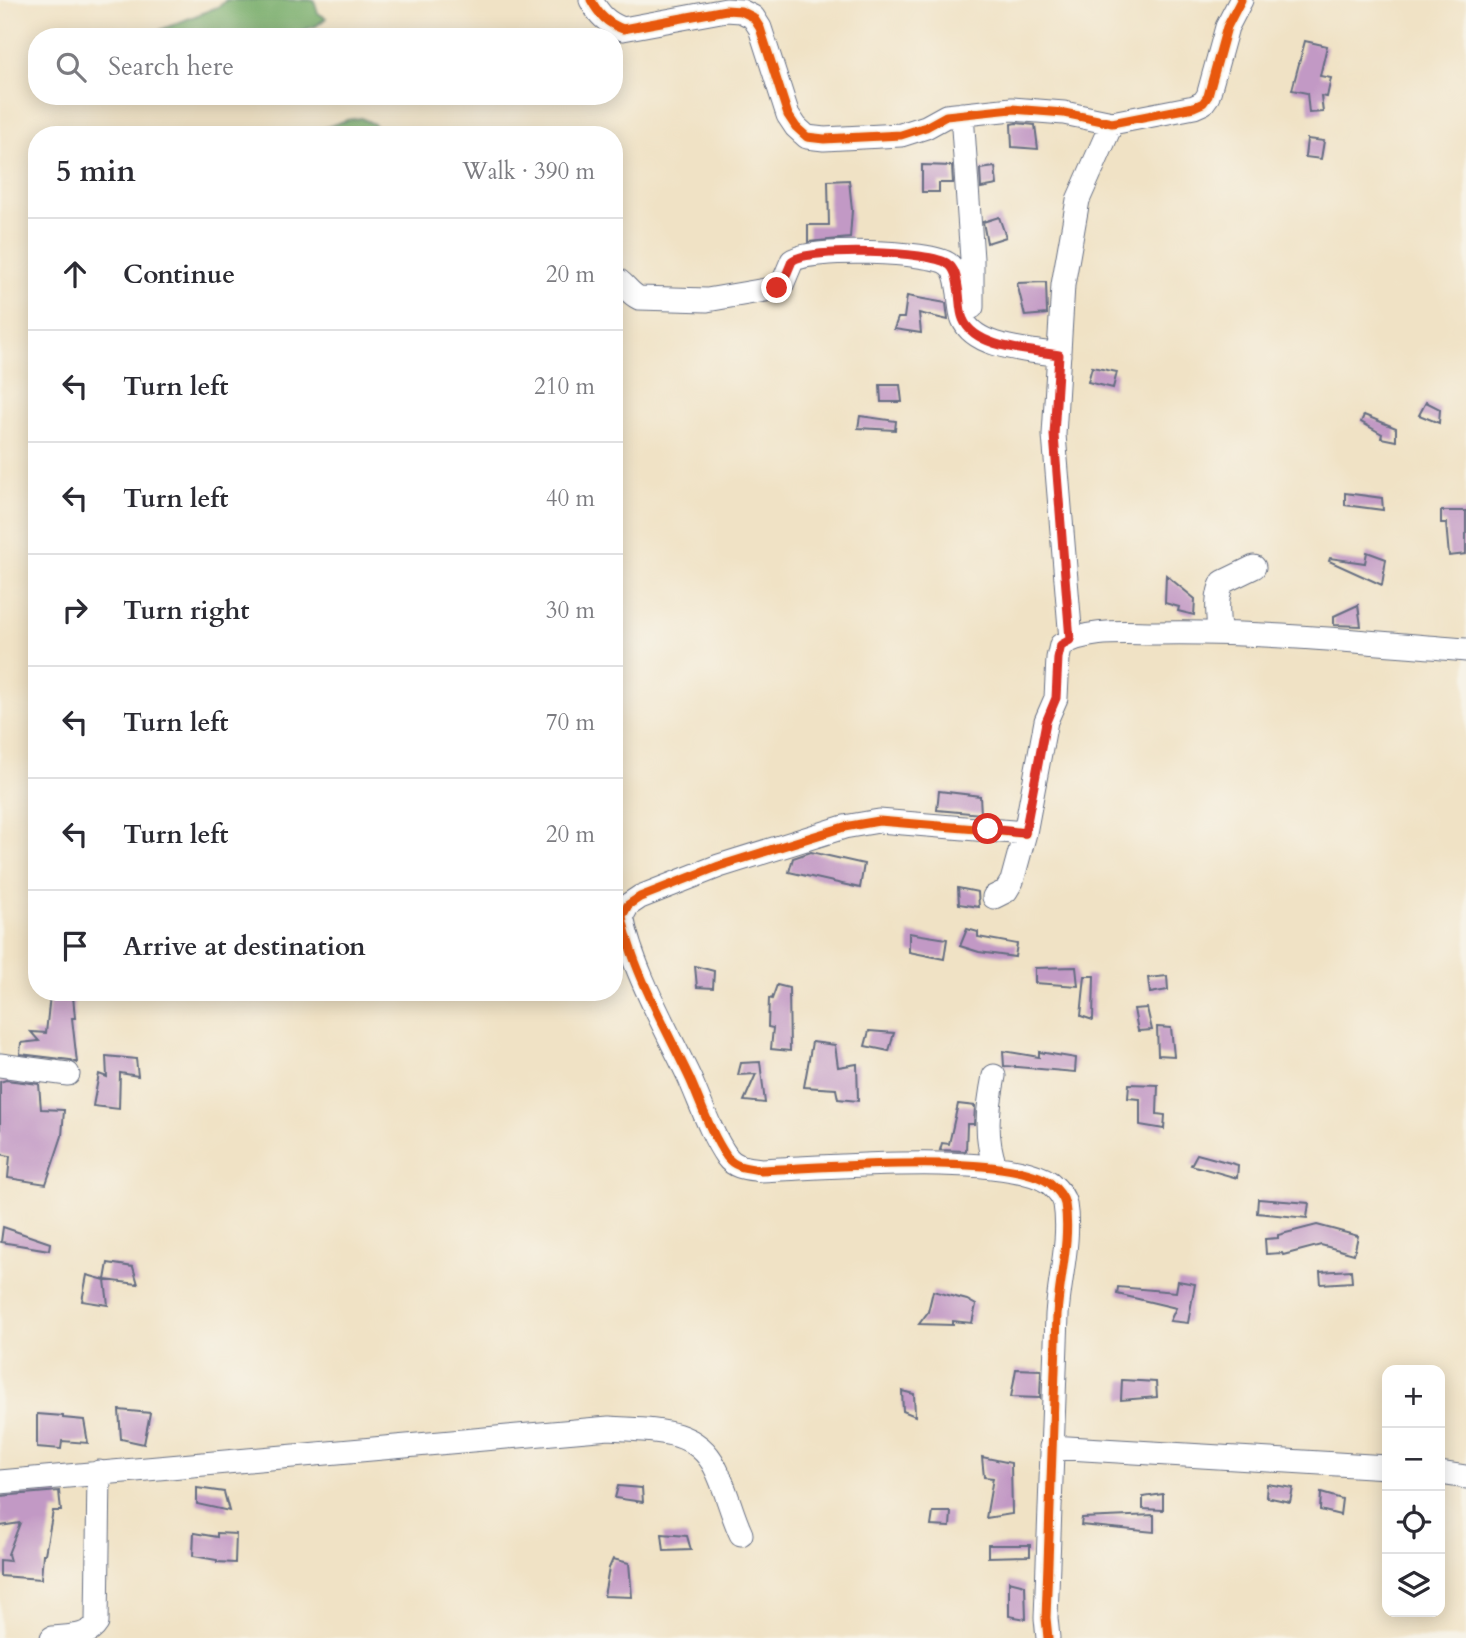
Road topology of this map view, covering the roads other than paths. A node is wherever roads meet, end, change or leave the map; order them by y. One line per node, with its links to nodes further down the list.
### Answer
1 (590, 0): 3 (street)
2 (1241, 0): 6 (street)
3 (620, 28)
4 (623, 29): 5 (street)
5 (962, 114): 6 (street); 8 (street)
6 (1112, 123): 9 (street)
7 (623, 285): 8 (street)
8 (972, 333): 9 (street)
9 (1059, 355): 12 (street)
10 (1254, 567): 11 (street)
11 (1219, 631): 12 (street); 13 (street)
12 (1070, 640): 14 (street)
13 (1466, 650)
14 (1025, 833): 15 (street); 16 (street)
15 (994, 897)
16 (623, 913)
17 (623, 921): 21 (street)
18 (0, 1065): 19 (street)
19 (68, 1074)
20 (994, 1076): 21 (street)
21 (995, 1166): 22 (street)
22 (1052, 1447): 23 (street); 30 (street)
23 (1382, 1467)
24 (99, 1472): 27 (street); 28 (street); 29 (street)
25 (1445, 1475): 26 (street)
26 (1466, 1477)
27 (0, 1482)
28 (741, 1534)
29 (52, 1638)
30 (1048, 1638)

